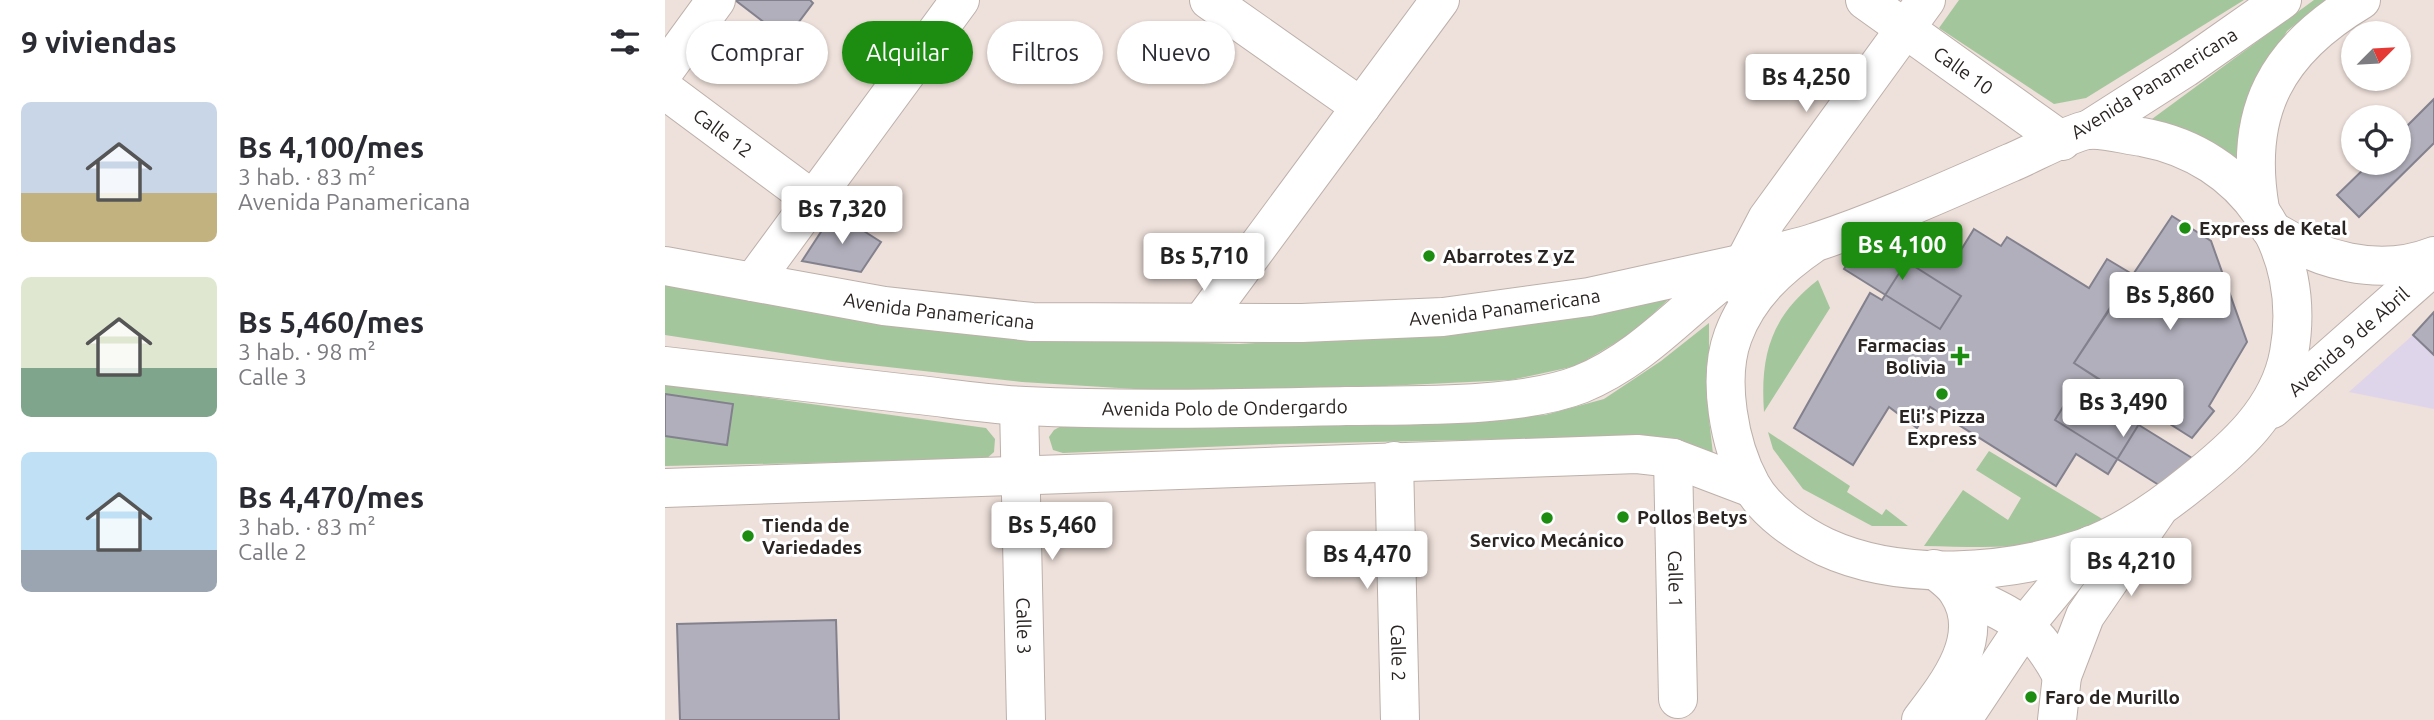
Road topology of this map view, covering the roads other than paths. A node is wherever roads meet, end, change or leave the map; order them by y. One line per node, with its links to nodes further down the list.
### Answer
1 (716, 0): 9 (main road)
2 (960, 0): 13 (main road)
3 (1209, 0): 11 (main road)
4 (1440, 0): 11 (main road)
5 (1865, 0): 8 (main road, Calle 10)
6 (2282, 0): 12 (main road, Avenida Panamericana)
7 (2361, 0): 14 (main road)
8 (1915, 14): 12 (main road, Calle 10); 17 (main road)
9 (665, 70)
10 (665, 90): 13 (main road, Calle 12)
11 (1361, 107): 21 (main road)
12 (2075, 135): 14 (main road); 15 (main road, Avenida Panamericana)
13 (813, 200): 20 (main road)
14 (2265, 219): 16 (main road, Avenida 9 de Abril); 25 (main road)
15 (1814, 243): 17 (main road, Avenida Panamericana); 22 (main road)
16 (2434, 256)
17 (1744, 263): 21 (main road, Avenida Panamericana); 22 (main road); 24 (main road, Avenida Polo de Ondergardo)
18 (665, 266): 20 (main road, Avenida Panamericana)
19 (2434, 266): 25 (main road, Avenida 9 de Abril)
20 (753, 282): 21 (main road, Avenida Panamericana)
21 (1202, 322)
22 (1732, 338): 30 (main road)
23 (665, 366): 24 (main road, Avenida Polo de Ondergardo)
24 (1019, 406): 28 (main road, Calle 3)
25 (2262, 417): 31 (main road, Avenida 9 de Abril)
26 (1673, 458): 27 (main road); 30 (main road); 36 (main road, Calle 1)
27 (1394, 461): 28 (main road); 38 (main road, Calle 2)
28 (1020, 473): 29 (main road); 37 (main road, Calle 3)
29 (665, 488)
30 (1752, 488): 33 (main road)
31 (2157, 511): 32 (main road); 35 (main road)
32 (2091, 545): 33 (main road); 34 (main road)
33 (1946, 580): 34 (main road); 39 (main road)
34 (2026, 624): 35 (main road); 40 (main road)
35 (2062, 676): 41 (main road)
36 (1678, 699)
37 (1026, 720)
38 (1400, 720)
39 (1921, 720)
40 (1962, 720)
41 (2057, 720)

